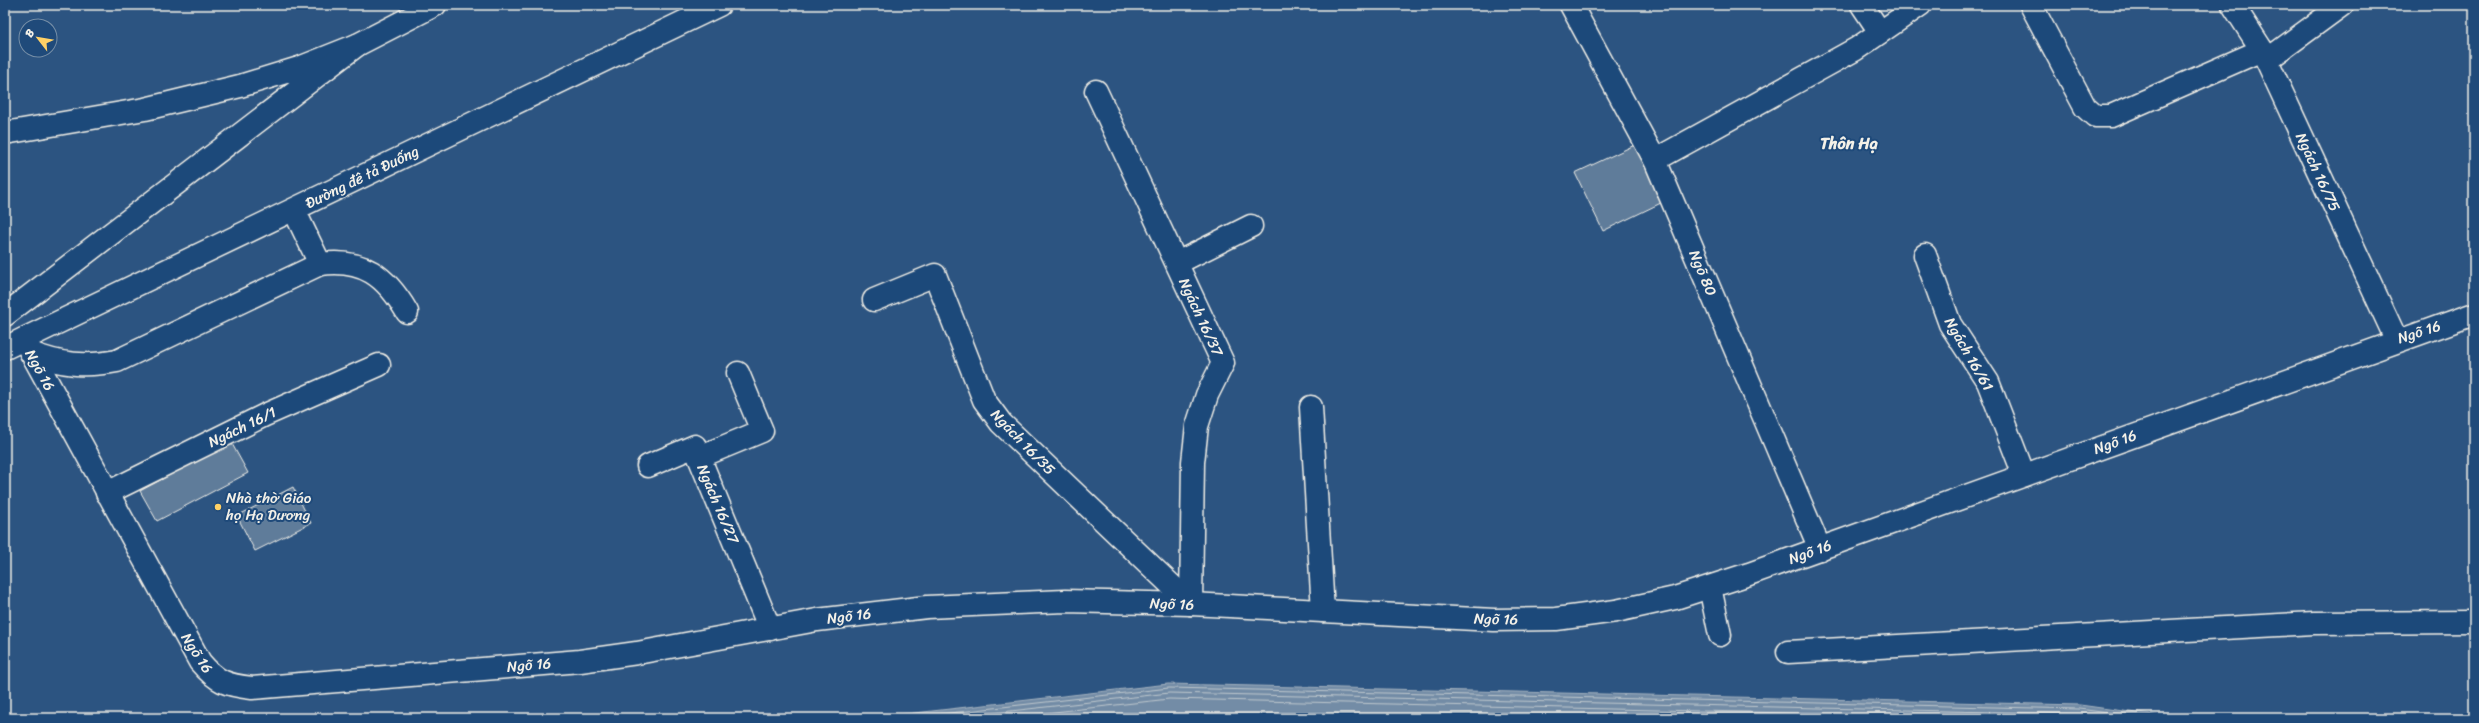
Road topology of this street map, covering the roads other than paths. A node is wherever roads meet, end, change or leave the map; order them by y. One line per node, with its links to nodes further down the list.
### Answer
1 (435, 5): 10 (street)
2 (719, 5): 15 (street, Đường đê tả Đuống)
3 (1571, 5): 14 (street, Ngõ 80)
4 (1862, 5): 9 (street)
5 (1920, 5): 9 (street)
6 (2031, 5): 11 (street)
7 (2233, 5): 11 (street, Ngách 16/75)
8 (2342, 5): 11 (street)
9 (1880, 32): 14 (street)
10 (357, 45): 13 (street); 22 (street)
11 (2264, 55): 24 (street, Ngách 16/75)
12 (1096, 91): 19 (street, Ngách 16/37)
13 (5, 133)
14 (1655, 160): 33 (street, Ngõ 80)
15 (294, 210): 18 (street); 25 (street, Đường đê tả Đuống)
16 (1251, 226): 19 (street)
17 (1925, 255): 31 (street, Ngách 16/61)
18 (320, 264): 21 (street); 25 (street)
19 (1177, 264): 35 (street, Ngách 16/37)
20 (874, 300): 35 (street, Ngách 16/35)
21 (407, 312)
22 (5, 314)
23 (2474, 314): 24 (street, Ngõ 16)
24 (2397, 342): 31 (street, Ngõ 16)
25 (20, 347): 32 (street, Ngõ 16)
26 (379, 365): 32 (street, Ngách 16/1)
27 (738, 373): 29 (street, Ngách 16/27)
28 (1311, 407): 36 (street)
29 (699, 457): 30 (street); 38 (street, Ngách 16/27)
30 (648, 466)
31 (2024, 474): 33 (street, Ngõ 16)
32 (107, 493): 38 (street, Ngõ 16)
33 (1820, 549): 34 (street, Ngõ 16)
34 (1710, 587): 36 (street, Ngõ 16); 39 (street)
35 (1191, 604): 36 (street, Ngõ 16); 38 (street, Ngõ 16)
36 (1323, 611)
37 (2474, 622): 40 (street)
38 (770, 629)
39 (1720, 634)
40 (1788, 652)

